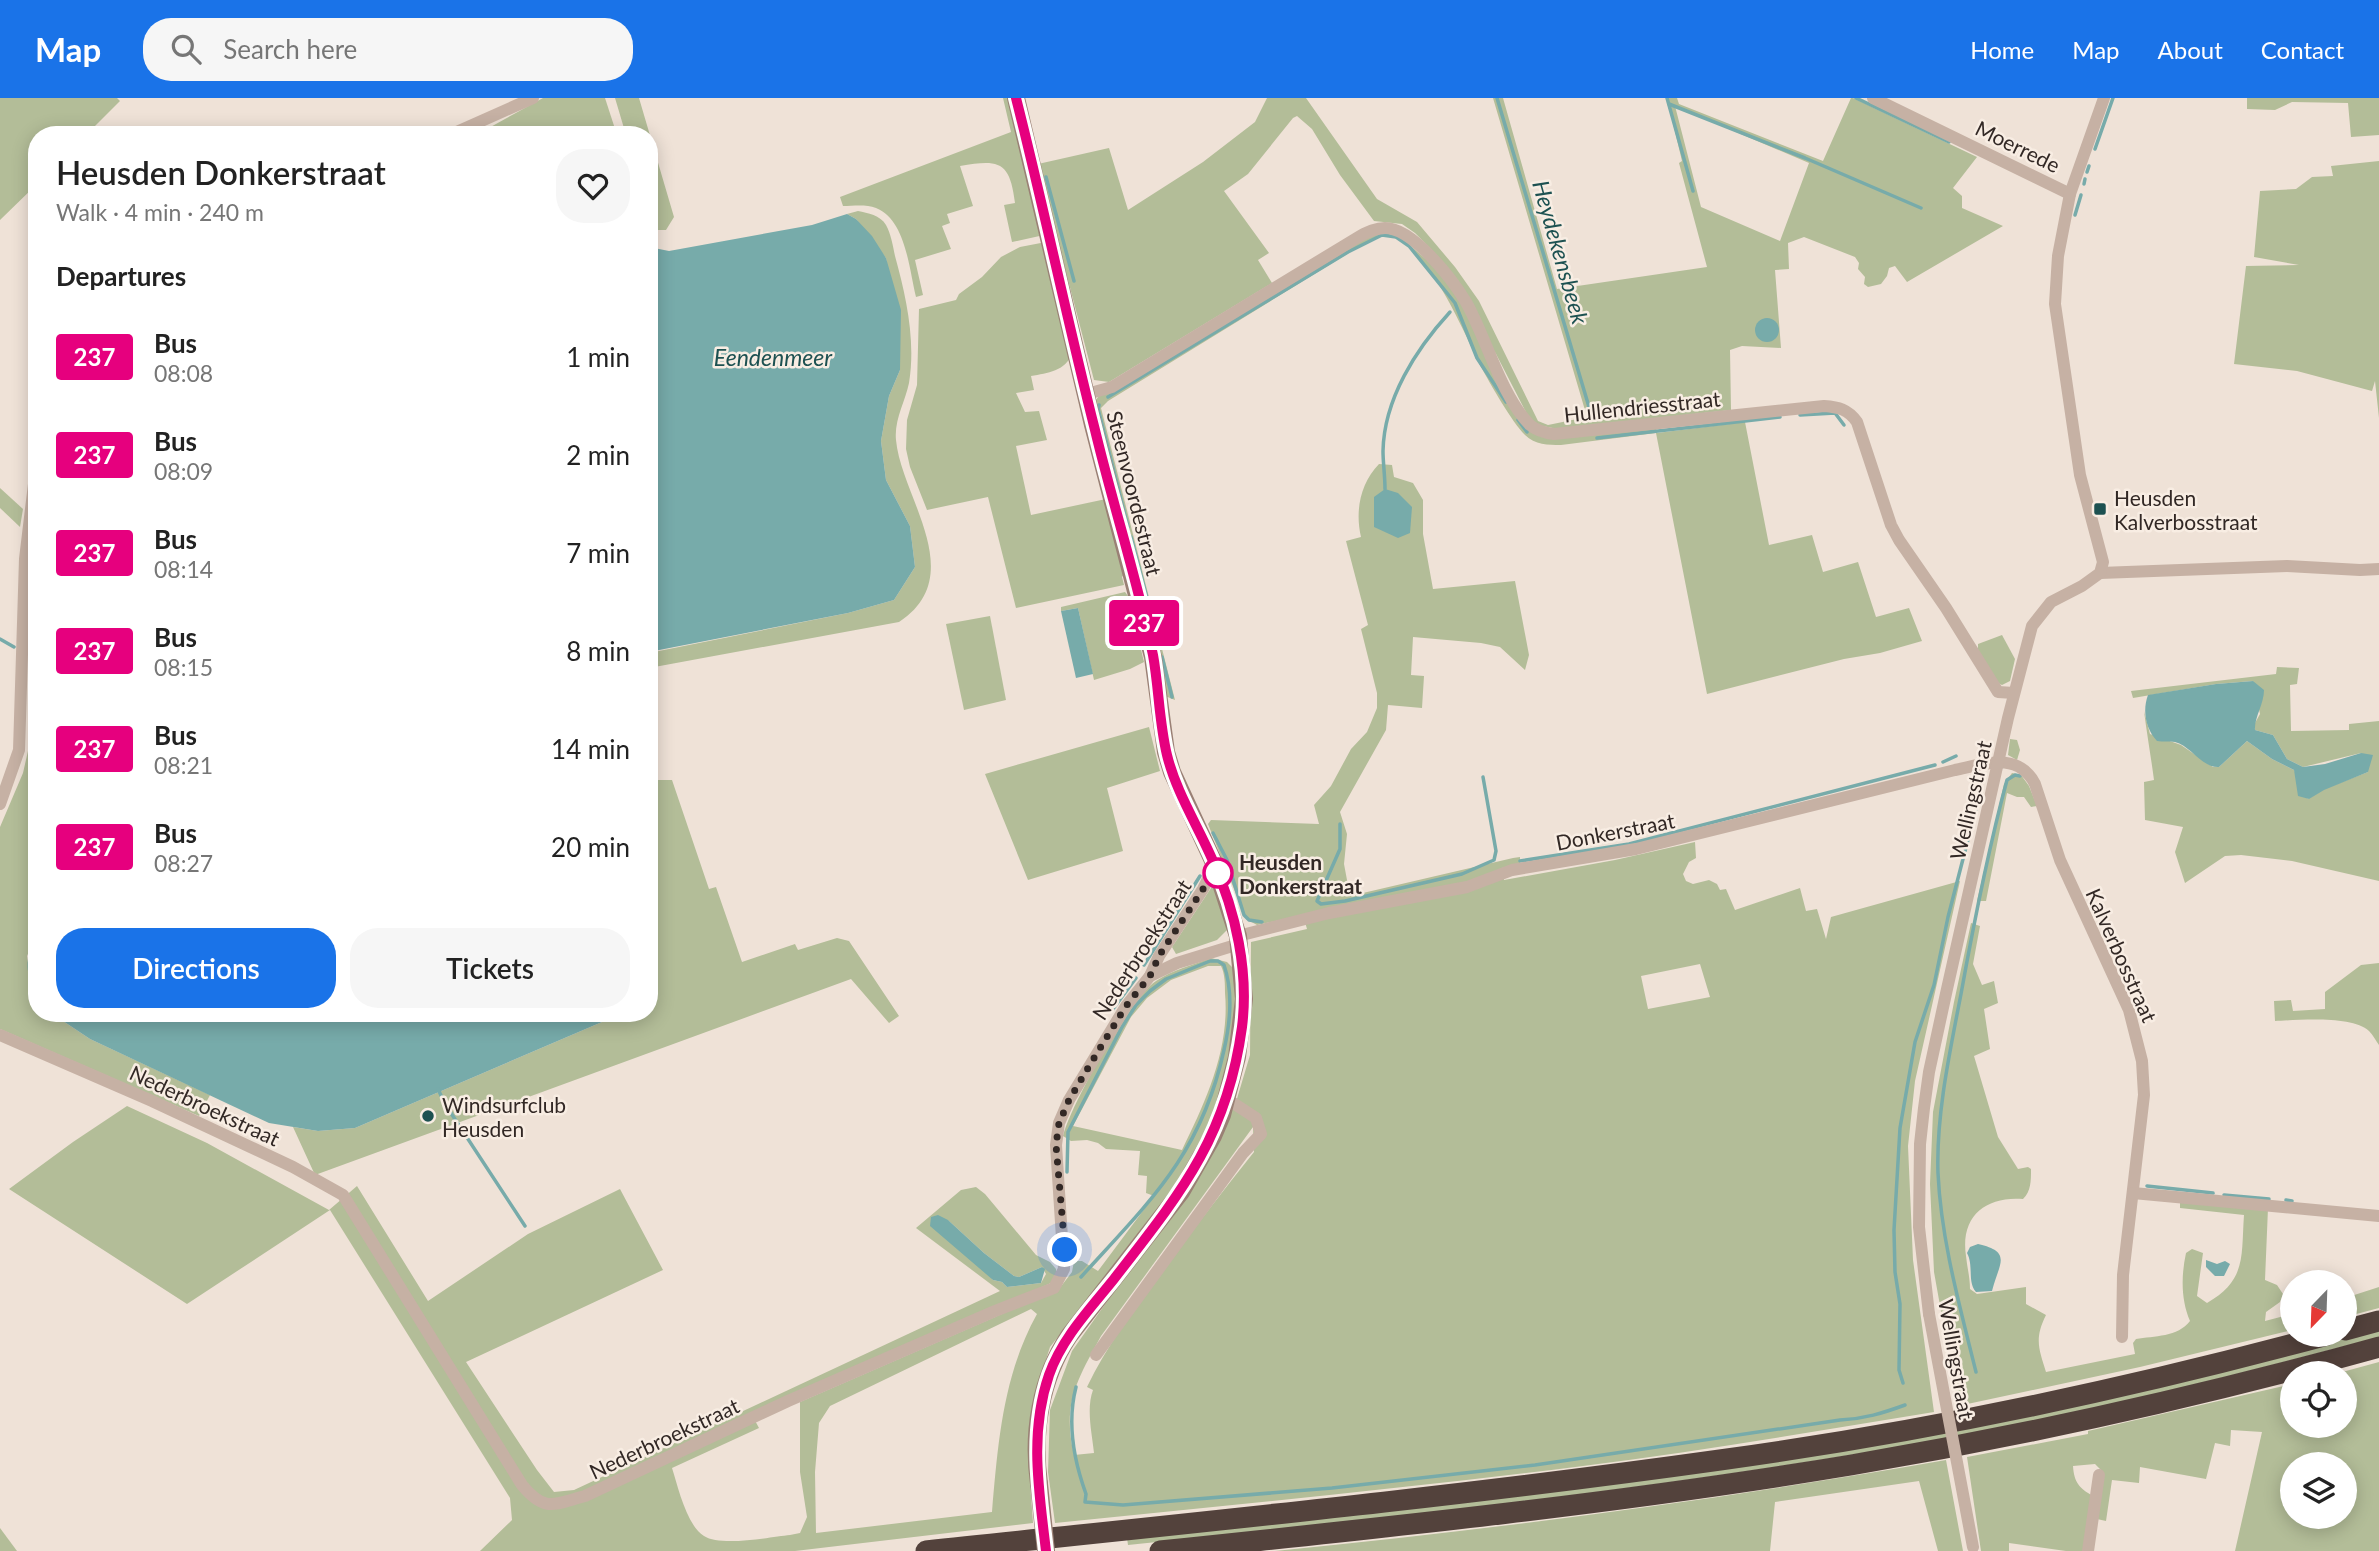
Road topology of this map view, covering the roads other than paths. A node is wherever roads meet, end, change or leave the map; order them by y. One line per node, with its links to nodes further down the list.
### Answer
1 (533, 98): 5 (street)
2 (1016, 98): 7 (street, Steenvoordestraat)
3 (1873, 98): 6 (street, Moerrede)
4 (2104, 98): 6 (street)
5 (470, 126)
6 (2070, 194): 10 (street)
7 (1087, 394): 11 (street, Hullendriesstraat); 14 (street, Steenvoordestraat)
8 (28, 528): 13 (street)
9 (2379, 569): 10 (street)
10 (2100, 573): 11 (street, Wellingstraat)
11 (2014, 693): 12 (street, Wellingstraat)
12 (1999, 761): 15 (street, Donkerstraat); 19 (street, Kalverbosstraat); 28 (street, Wellingstraat, bridge)
13 (0, 804)
14 (1215, 865): 15 (street, Steenvoordestraat); 16 (street, Nederbroekstraat)
15 (1239, 940): 16 (street, Donkerstraat); 18 (street, Steenvoordestraat)
16 (1150, 976): 17 (street, Nederbroekstraat)
17 (0, 1035)
18 (1227, 1099): 26 (street); 30 (street, Steenvoordestraat, bridge)
19 (2133, 1193): 20 (street); 23 (street, Kalverbosstraat)
20 (2379, 1216)
21 (2379, 1321): 22 (highway)
22 (2357, 1327)
23 (2122, 1337)
24 (2280, 1347): 29 (highway)
25 (2379, 1347): 31 (highway)
26 (1096, 1355)
27 (2099, 1475): 32 (street)
28 (1973, 1549)
29 (926, 1551)
30 (1046, 1551)
31 (1160, 1551)
32 (2088, 1551)

